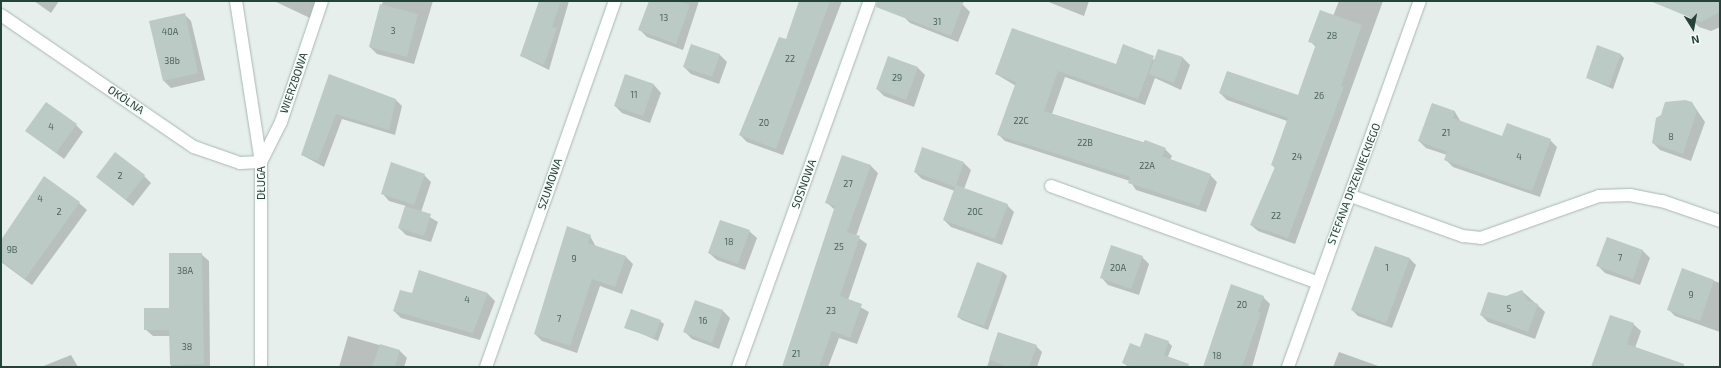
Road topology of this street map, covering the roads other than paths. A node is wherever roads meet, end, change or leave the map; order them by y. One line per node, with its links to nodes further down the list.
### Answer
1 (236, 1): 7 (street, DŁUGA)
2 (322, 1): 7 (street, WIERZBOWA)
3 (615, 1): 13 (street, SZUMOWA)
4 (870, 1): 14 (street, SOSNOWA)
5 (1420, 1): 9 (street, STEFANA DRZEWIECKIEGO)
6 (1, 15): 7 (street, OKÓLNA)
7 (261, 162): 12 (street, DŁUGA)
8 (1051, 186): 11 (street)
9 (1351, 196): 10 (street); 11 (street, STEFANA DRZEWIECKIEGO)
10 (1720, 221)
11 (1316, 282): 15 (street, STEFANA DRZEWIECKIEGO)
12 (261, 367)
13 (486, 367)
14 (738, 367)
15 (1288, 367)

